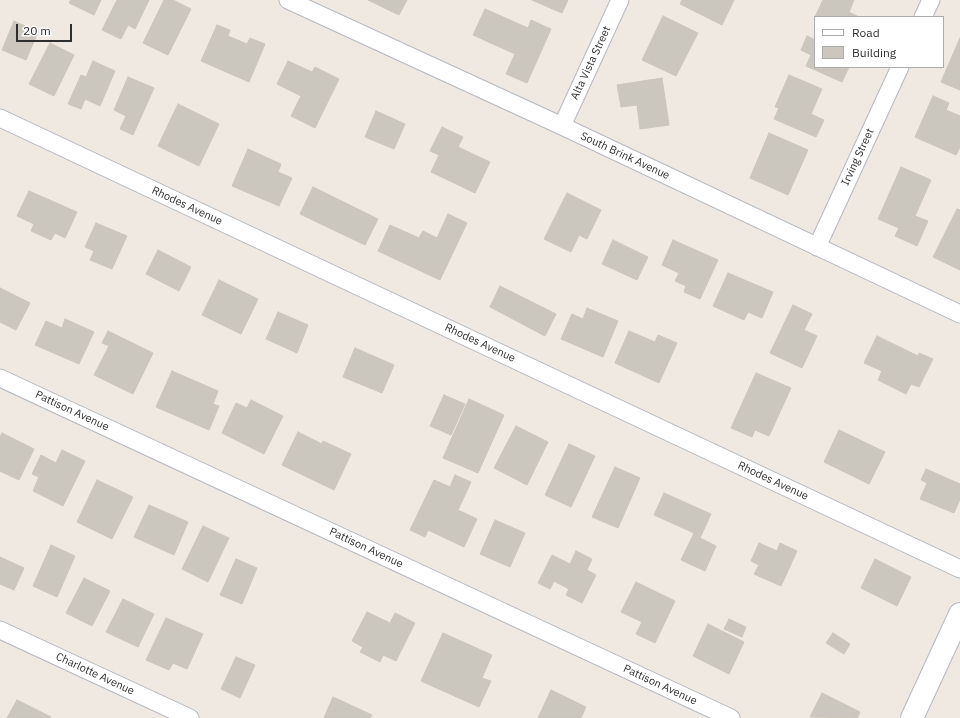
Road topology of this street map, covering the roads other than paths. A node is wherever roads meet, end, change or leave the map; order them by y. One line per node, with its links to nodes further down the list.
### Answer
1 (288, 0): 4 (street, South Brink Avenue)
2 (620, 0): 8 (street, Alta Vista Street)
3 (931, 0): 5 (street)
4 (308, 4): 8 (street, South Brink Avenue)
5 (923, 16)
6 (900, 68): 9 (street, Irving Street)
7 (0, 118): 12 (street, Rhodes Avenue)
8 (562, 126): 9 (street, South Brink Avenue)
9 (817, 247): 10 (street, South Brink Avenue)
10 (960, 314)
11 (0, 378): 16 (street, Pattison Avenue)
12 (960, 569)
13 (960, 614): 17 (street)
14 (0, 630): 15 (street, Charlotte Avenue)
15 (190, 718)
16 (732, 718)
17 (912, 718)

